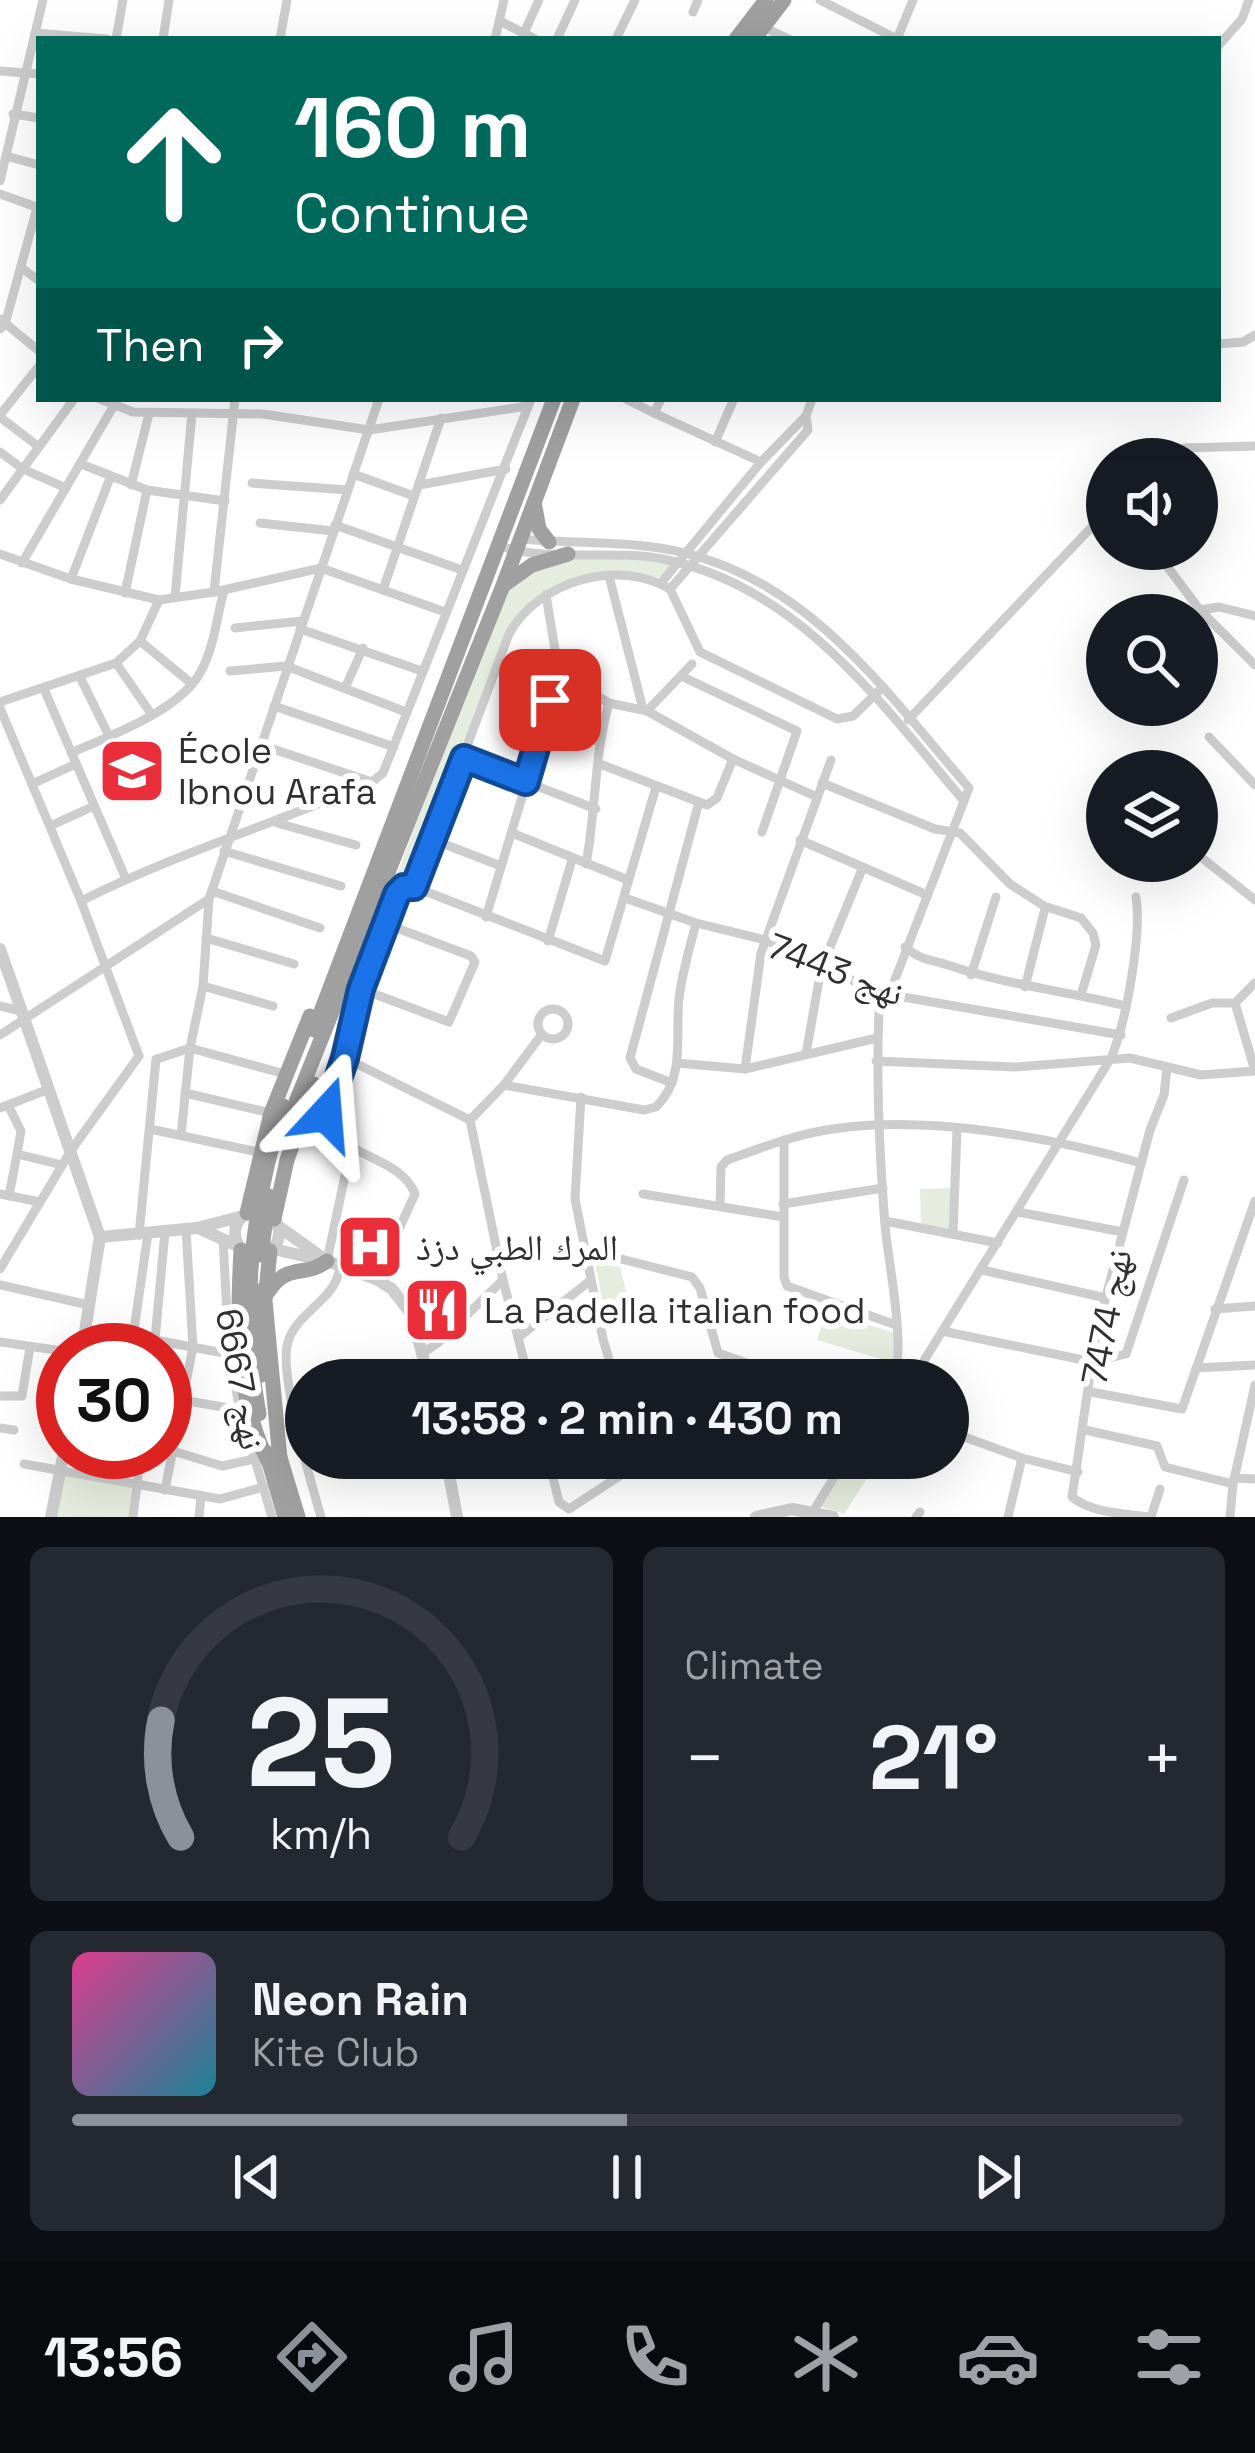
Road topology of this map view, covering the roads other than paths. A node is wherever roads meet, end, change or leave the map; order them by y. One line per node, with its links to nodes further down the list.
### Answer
1 (43, 0): 17 (street)
2 (124, 0): 21 (street)
3 (169, 0): 22 (street)
4 (287, 0): 23 (street)
5 (504, 0): 16 (street)
6 (538, 0): 18 (street)
7 (575, 0): 26 (street)
8 (635, 0): 27 (street)
9 (698, 0): 15 (street)
10 (766, 0): 28 (highway)
11 (784, 0): 19 (highway)
12 (820, 0): 29 (street)
13 (913, 0): 30 (street)
14 (1249, 0): 31 (street)
15 (693, 12)
16 (500, 21): 18 (street); 24 (street)
17 (35, 33): 20 (street); 34 (street)
18 (524, 33): 25 (street)
19 (759, 33)
20 (74, 36)
21 (113, 36)
22 (163, 36)
23 (281, 36)
24 (496, 36)
25 (530, 36)
26 (558, 36)
27 (617, 36)
28 (738, 36)
29 (891, 36)
30 (898, 36)
31 (1221, 43)
32 (0, 71): 34 (street)
33 (36, 74): 34 (street)
34 (23, 75): 35 (street)
35 (13, 114): 36 (street); 37 (street)
36 (36, 118)
37 (5, 156): 38 (street); 39 (street)
38 (36, 164)
39 (1, 175)
40 (0, 194): 41 (street)
41 (36, 207)
42 (36, 216): 43 (street)
43 (23, 269): 44 (street); 45 (street)
44 (36, 279)
45 (2, 324): 48 (street)
46 (1255, 335): 47 (street)
47 (1221, 344)
48 (36, 349)
49 (36, 370): 69 (street)
50 (72, 402): 75 (street)
51 (106, 402): 63 (street)
52 (135, 402): 64 (street)
53 (188, 402): 65 (street)
54 (235, 402): 66 (street)
55 (378, 402): 72 (street)
56 (553, 402): 98 (highway)
57 (572, 402): 92 (highway)
58 (632, 402): 67 (street)
59 (660, 402): 67 (street)
60 (733, 402): 73 (street)
61 (811, 402): 70 (street)
62 (530, 403): 71 (street); 81 (street)
63 (113, 406): 64 (street); 79 (street)
64 (133, 412): 68 (street)
65 (189, 413): 66 (street); 68 (street); 90 (street)
66 (233, 413): 72 (street); 94 (street)
67 (654, 413): 73 (street)
68 (149, 414): 85 (street)
69 (0, 416): 75 (street)
70 (806, 416): 78 (street); 103 (street)
71 (441, 418): 72 (street); 86 (street)
72 (369, 430): 82 (street)
73 (715, 442): 78 (street)
74 (1255, 446): 76 (street)
75 (39, 447): 80 (street)
76 (1218, 450)
77 (0, 452): 80 (street)
78 (760, 462): 103 (street)
79 (81, 464): 83 (street); 87 (street)
80 (23, 469): 87 (street); 93 (street)
81 (506, 469): 86 (street); 106 (street)
82 (353, 474): 89 (street); 91 (street)
83 (110, 478): 85 (street); 108 (street)
84 (252, 483): 89 (street)
85 (131, 484): 88 (street)
86 (418, 484): 91 (street)
87 (66, 488): 104 (street)
88 (147, 490): 90 (street); 113 (street)
89 (347, 490): 96 (street)
90 (185, 495): 94 (street); 115 (street)
91 (414, 496): 100 (street)
92 (537, 497): 98 (highway); 99 (highway)
93 (0, 500)
94 (225, 502): 112 (street)
95 (260, 523): 96 (street)
96 (334, 528): 100 (street); 105 (street)
97 (1086, 533): 144 (street)
98 (510, 542): 99 (street); 102 (street); 110 (highway); 211 (highway)
99 (549, 542): 103 (street)
100 (396, 548): 106 (street); 111 (street)
101 (0, 554): 104 (street)
102 (568, 554): 103 (street); 110 (highway)
103 (687, 559): 109 (street); 137 (street)
104 (22, 563): 108 (street)
105 (321, 568): 111 (street); 112 (street); 120 (street)
106 (462, 570): 118 (street)
107 (610, 576): 109 (street); 114 (street); 141 (street)
108 (71, 579): 113 (street)
109 (666, 586): 137 (street)
110 (502, 587): 211 (highway)
111 (382, 590): 118 (street)
112 (219, 591): 115 (street); 134 (street)
113 (124, 593): 116 (street)
114 (546, 596): 131 (street); 151 (street)
115 (175, 597): 116 (street)
116 (159, 600): 123 (street)
117 (1218, 607): 119 (street)
118 (445, 612): 130 (street)
119 (1255, 616)
120 (301, 625): 121 (street); 124 (street); 128 (street)
121 (235, 628)
122 (1218, 629): 127 (street)
123 (140, 641): 125 (street); 134 (street)
124 (363, 649): 130 (street); 135 (street)
125 (116, 663): 133 (street); 143 (street)
126 (692, 664): 132 (street)
127 (1255, 665)
128 (286, 666): 129 (street); 135 (street); 140 (street)
129 (230, 671)
130 (422, 671): 142 (street)
131 (559, 674): 138 (street); 145 (street)
132 (681, 676): 141 (street); 156 (street)
133 (80, 677): 136 (street); 146 (street)
134 (192, 684): 143 (street)
135 (345, 688): 142 (street)
136 (44, 689): 139 (street); 153 (street)
137 (879, 691): 144 (street)
138 (609, 704): 141 (street); 148 (street)
139 (0, 705): 160 (street)
140 (274, 706): 149 (street); 150 (street)
141 (645, 710): 152 (street)
142 (406, 712): 150 (street)
143 (152, 715): 146 (street)
144 (906, 723): 164 (street); 164 (street)
145 (542, 726): 148 (street); 158 (street)
146 (109, 736): 153 (street)
147 (1209, 736): 161 (street)
148 (598, 741): 155 (street)
149 (261, 745): 157 (street); 173 (street)
150 (394, 747): 157 (street)
151 (464, 758): 158 (street); 174 (street)
152 (733, 758): 156 (street); 165 (street)
153 (73, 759): 160 (street); 166 (street)
154 (831, 760): 159 (street)
155 (600, 764): 162 (street); 167 (street)
156 (781, 778): 163 (street); 170 (street)
157 (372, 782): 168 (street)
158 (526, 782): 167 (street); 172 (street)
159 (822, 783): 163 (street); 171 (street)
160 (32, 784): 169 (street)
161 (1255, 785)
162 (656, 787): 165 (street); 184 (street)
163 (817, 797): 175 (street)
164 (963, 800): 171 (street)
165 (699, 802): 195 (street)
166 (94, 806): 169 (street); 183 (street)
167 (596, 809): 179 (street)
168 (277, 823): 173 (street); 176 (street)
169 (50, 826): 193 (street)
170 (761, 832)
171 (953, 832): 188 (street); 215 (street)
172 (512, 833): 178 (street); 180 (street)
173 (228, 838): 177 (street); 183 (street)
174 (431, 839): 180 (street); 186 (street)
175 (800, 840): 181 (street); 202 (street)
176 (356, 845)
177 (224, 851): 185 (street); 187 (street)
178 (572, 860): 179 (street); 201 (street)
179 (586, 864): 184 (street)
180 (501, 866): 196 (street)
181 (862, 867): 188 (street); 207 (street)
182 (1218, 871): 192 (street)
183 (126, 879): 193 (street)
184 (628, 880): 191 (street)
185 (340, 886)
186 (414, 887): 196 (street); 198 (street)
187 (210, 895): 199 (street); 200 (street); 206 (street)
188 (928, 895): 203 (street)
189 (996, 897): 208 (street)
190 (1136, 897): 219 (street)
191 (626, 898): 195 (street, نهج 7443); 201 (street)
192 (1255, 900)
193 (81, 902): 206 (street)
194 (1044, 912): 212 (street)
195 (670, 914): 197 (street, نهج 7443); 238 (street)
196 (486, 917): 201 (street)
197 (697, 923): 202 (street, نهج 7443); 233 (street)
198 (386, 924): 213 (street); 213 (street)
199 (320, 928)
200 (206, 938): 205 (street); 210 (street)
201 (548, 940)
202 (765, 940): 207 (street, نهج 7443); 235 (street)
203 (905, 947): 208 (street); 214 (street)
204 (0, 949): 220 (street)
205 (294, 964)
206 (105, 965): 220 (street); 228 (street)
207 (821, 969): 214 (street, نهج 7443); 227 (street)
208 (971, 975): 212 (street)
209 (1255, 983): 216 (street)
210 (203, 986): 218 (street); 226 (street)
211 (336, 986): 237 (highway); 244 (highway); 270 (highway)
212 (1024, 987): 215 (street)
213 (361, 989): 229 (street)
214 (884, 994): 224 (street, نهج 7443); 225 (street)
215 (1081, 995): 219 (street)
216 (1235, 1003): 221 (street); 236 (street)
217 (0, 1006): 220 (street)
218 (273, 1006)
219 (1126, 1006): 224 (street)
220 (22, 1015): 223 (street); 240 (street)
221 (1171, 1018)
222 (542, 1034): 239 (street)
223 (0, 1035)
224 (1121, 1035): 230 (street)
225 (877, 1038): 227 (street); 232 (street)
226 (190, 1048): 231 (street); 237 (street); 241 (street)
227 (806, 1054): 235 (street)
228 (139, 1056): 231 (street); 253 (street)
229 (345, 1058): 245 (street); 252 (street)
230 (1111, 1058): 232 (street); 234 (street); 251 (street)
231 (157, 1059): 247 (street)
232 (876, 1061): 246 (street)
233 (677, 1063): 235 (street); 238 (street)
234 (1167, 1067): 236 (street); 256 (street, نهج 7474)
235 (746, 1069)
236 (1255, 1070)
237 (285, 1074): 244 (highway)
238 (672, 1083): 242 (street)
239 (504, 1084): 242 (street); 245 (street)
240 (50, 1089): 243 (street); 253 (street)
241 (185, 1093): 244 (street); 249 (street)
242 (581, 1097): 281 (street)
243 (4, 1107): 255 (street)
244 (282, 1110): 254 (highway); 329 (highway, bridge)
245 (470, 1120): 286 (street)
246 (880, 1126): 248 (street); 250 (street); 259 (street)
247 (150, 1129): 249 (street); 274 (street)
248 (957, 1130): 251 (street); 275 (street)
249 (181, 1135): 254 (street)
250 (784, 1140): 264 (street); 265 (street)
251 (1062, 1141): 256 (street); 266 (street)
252 (351, 1147): 282 (street); 285 (street)
253 (72, 1150): 257 (street); 276 (street)
254 (259, 1152): 267 (highway)
255 (17, 1154): 257 (street); 261 (street)
256 (1142, 1163): 273 (street, نهج 7474)
257 (62, 1165): 263 (street)
258 (1184, 1180): 315 (street)
259 (884, 1188): 264 (street); 269 (street)
260 (643, 1194): 265 (street)
261 (4, 1195): 263 (street)
262 (1255, 1201): 295 (street)
263 (40, 1202): 283 (street)
264 (783, 1204): 268 (street)
265 (720, 1206): 268 (street)
266 (1018, 1212): 273 (street); 278 (street)
267 (245, 1214): 270 (street); 271 (street); 279 (street)
268 (783, 1217): 299 (street)
269 (885, 1221): 275 (street); 299 (street)
270 (276, 1223): 280 (street); 282 (street)
271 (191, 1228): 272 (street); 277 (street); 304 (street)
272 (165, 1232): 274 (street); 290 (street)
273 (1123, 1232): 291 (street, نهج 7474)
274 (144, 1234): 276 (street); 289 (street)
275 (952, 1234): 278 (street)
276 (100, 1237): 293 (street)
277 (223, 1238): 279 (street); 308 (street, نهج 6667)
278 (998, 1244): 284 (street)
279 (240, 1248): 280 (street); 329 (highway)
280 (271, 1250): 282 (street); 292 (highway)
281 (586, 1250): 287 (street); 312 (street)
282 (334, 1263): 285 (street); 292 (highway); 357 (street)
283 (0, 1269)
284 (982, 1270): 291 (street); 300 (street)
285 (376, 1279): 307 (street)
286 (503, 1280): 301 (street); 307 (street)
287 (591, 1280): 301 (street); 311 (street)
288 (0, 1285): 293 (street)
289 (140, 1291): 290 (street); 297 (street)
290 (160, 1294): 298 (street)
291 (1106, 1298): 315 (street, نهج 7474)
292 (265, 1300): 329 (highway)
293 (89, 1305): 296 (street)
294 (1255, 1306): 295 (street)
295 (1215, 1309): 317 (street)
296 (86, 1323)
297 (135, 1323)
298 (157, 1323)
299 (896, 1325): 313 (street)
300 (942, 1331): 314 (street); 315 (street)
301 (519, 1337): 310 (street)
302 (0, 1342): 303 (street)
303 (30, 1347): 305 (street); 320 (street)
304 (193, 1347): 306 (street); 308 (street)
305 (36, 1348)
306 (192, 1352)
307 (423, 1353): 309 (street)
308 (229, 1354): 322 (street, نهج 6667)
309 (424, 1359)
310 (524, 1359)
311 (609, 1359)
312 (736, 1359)
313 (899, 1359)
314 (925, 1359)
315 (1093, 1362): 319 (street, نهج 7474)
316 (1255, 1365): 317 (street)
317 (1196, 1368): 319 (street)
318 (1255, 1385): 343 (street)
319 (1090, 1392): 325 (street, نهج 7474)
320 (0, 1396)
321 (192, 1402): 322 (street)
322 (240, 1410): 329 (street, نهج 6667)
323 (0, 1428): 324 (street)
324 (14, 1430)
325 (1085, 1430): 332 (street, نهج 7474); 343 (street)
326 (969, 1438): 328 (street)
327 (192, 1457): 329 (street)
328 (1022, 1457): 332 (street); 361 (street)
329 (268, 1459): 345 (street, نهج 6667); 355 (highway); 356 (highway)
330 (24, 1464): 331 (street)
331 (36, 1466)
332 (1078, 1472): 350 (street)
333 (58, 1479): 351 (street)
334 (112, 1479): 342 (street)
335 (137, 1479): 344 (street)
336 (167, 1479): 347 (street)
337 (450, 1479): 358 (street)
338 (553, 1479): 339 (street)
339 (612, 1479)
340 (833, 1479): 349 (street)
341 (1255, 1479): 343 (street)
342 (118, 1480): 344 (street)
343 (1234, 1481): 362 (street)
344 (136, 1484): 347 (street); 352 (street)
345 (264, 1487): 348 (street); 354 (street, نهج 6667)
346 (1160, 1489): 350 (street)
347 (165, 1490): 348 (street)
348 (201, 1496): 353 (street)
349 (814, 1510): 359 (street); 360 (street)
350 (1105, 1514)
351 (50, 1517)
352 (133, 1517)
353 (199, 1517)
354 (272, 1517)
355 (286, 1517)
356 (298, 1517)
357 (320, 1517)
358 (457, 1517)
359 (756, 1517)
360 (833, 1517)
361 (1008, 1517)
362 (1230, 1517)

